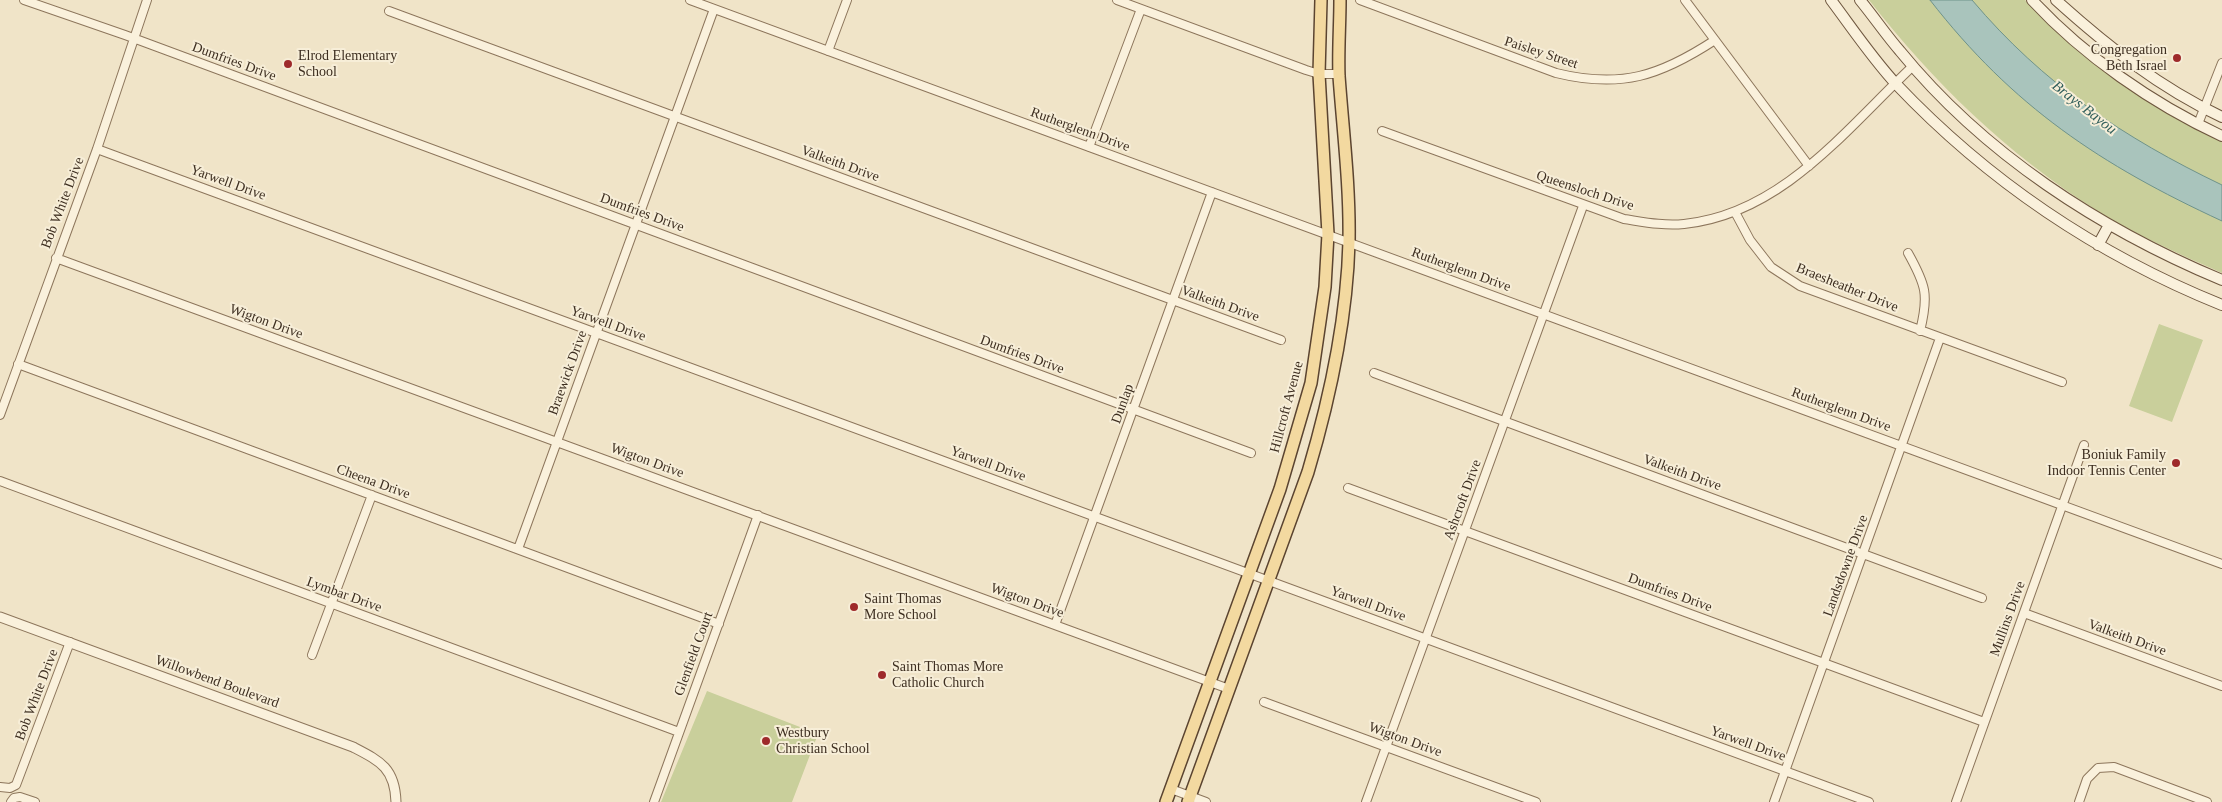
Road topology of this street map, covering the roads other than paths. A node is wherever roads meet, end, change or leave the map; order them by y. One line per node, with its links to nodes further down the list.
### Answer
1 (24, 0): 17 (street, Dumfries Drive)
2 (147, 0): 17 (street, Bob White Drive)
3 (690, 0): 14 (street, Rutherglenn Drive)
4 (847, 0): 19 (street)
5 (1117, 0): 15 (street)
6 (1321, 0): 22 (main road, Hillcroft Avenue)
7 (1340, 0): 23 (main road)
8 (1360, 0): 18 (street, Paisley Street)
9 (1685, 0): 18 (street)
10 (1831, 0): 24 (main road)
11 (1860, 0): 21 (main road)
12 (2032, 0): 28 (main road)
13 (2056, 0): 25 (main road)
14 (714, 9): 19 (street, Rutherglenn Drive); 26 (street, Braewick Drive)
15 (1141, 9): 22 (street); 31 (street)
16 (389, 11): 26 (street, Valkeith Drive)
17 (134, 39): 32 (street, Bob White Drive); 37 (street, Dumfries Drive)
18 (1715, 40): 33 (street)
19 (828, 51): 31 (street, Rutherglenn Drive)
20 (2222, 63): 25 (street)
21 (1913, 66): 24 (street, Queensloch Drive); 38 (main road)
22 (1319, 74): 23 (street); 39 (main road, Hillcroft Avenue)
23 (1339, 74): 40 (main road)
24 (1895, 83): 33 (street, Queensloch Drive); 41 (main road)
25 (2204, 109): 27 (main road); 28 (street)
26 (675, 116): 37 (street, Braewick Drive); 45 (street, Valkeith Drive)
27 (2222, 117)
28 (2198, 124): 30 (main road)
29 (1382, 131): 35 (street, Queensloch Drive)
30 (2222, 136)
31 (1089, 147): 34 (street, Rutherglenn Drive)
32 (97, 149): 43 (street, Bob White Drive); 49 (street, Yarwell Drive)
33 (1809, 166): 36 (street, Queensloch Drive)
34 (1212, 192): 39 (street, Rutherglenn Drive); 45 (street, Dunlap)
35 (1583, 206): 36 (street, Queensloch Drive); 47 (street, Ashcroft Drive)
36 (1735, 212): 48 (street, Braesheather Drive)
37 (636, 224): 49 (street, Braewick Drive); 55 (street, Dumfries Drive)
38 (2109, 225): 41 (main road); 44 (main road)
39 (1328, 234): 40 (street, Rutherglenn Drive); 72 (main road, Hillcroft Avenue)
40 (1349, 242): 47 (street, Rutherglenn Drive); 73 (main road)
41 (2098, 245): 46 (main road)
42 (1908, 252): 48 (street)
43 (56, 258): 52 (street, Bob White Drive); 58 (street, Wigton Drive)
44 (2222, 280)
45 (1174, 300): 51 (street, Valkeith Drive); 55 (street, Dunlap)
46 (2222, 305)
47 (1544, 313): 57 (street, Ashcroft Drive); 60 (street, Rutherglenn Drive)
48 (1920, 331): 50 (street, Braesheather Drive)
49 (596, 333): 58 (street, Braewick Drive); 67 (street, Yarwell Drive)
50 (1940, 338): 54 (street, Braesheather Drive); 60 (street, Landsdowne Drive)
51 (1281, 340)
52 (18, 364): 56 (street, Bob White Drive); 64 (street, Cheena Drive)
53 (1374, 373): 57 (street, Valkeith Drive)
54 (2062, 382)
55 (1134, 410): 61 (street, Dumfries Drive); 67 (street, Dunlap)
56 (0, 415)
57 (1505, 421): 68 (street, Ashcroft Drive); 70 (street, Valkeith Drive)
58 (557, 442): 66 (street, Wigton Drive); 69 (street, Braewick Drive)
59 (2084, 445): 65 (street, Mullins Drive)
60 (1902, 446): 65 (street, Rutherglenn Drive); 70 (street, Landsdowne Drive)
61 (1251, 453)
62 (0, 481): 75 (street, Lymbar Drive)
63 (1348, 488): 68 (street, Dumfries Drive)
64 (372, 495): 69 (street, Cheena Drive); 75 (street)
65 (2063, 505): 71 (street, Rutherglenn Drive); 76 (street, Mullins Drive)
66 (758, 516): 78 (street, Glenfield Court); 79 (street, Wigton Drive)
67 (1094, 516): 72 (street, Yarwell Drive); 79 (street, Dunlap)
68 (1465, 531): 80 (street, Ashcroft Drive); 83 (street, Dumfries Drive)
69 (518, 549): 78 (street, Cheena Drive)
70 (1863, 554): 74 (street, Valkeith Drive); 83 (street, Landsdowne Drive)
71 (2222, 564)
72 (1249, 573): 73 (street, Yarwell Drive); 84 (main road, Hillcroft Avenue)
73 (1269, 581): 80 (street, Yarwell Drive); 86 (main road)
74 (1982, 598)
75 (331, 604): 82 (street); 89 (street, Lymbar Drive)
76 (2024, 613): 85 (street, Valkeith Drive); 88 (street, Mullins Drive)
77 (0, 617): 81 (street, Willowbend Boulevard)
78 (719, 624): 89 (street, Glenfield Court)
79 (1055, 625): 84 (street, Wigton Drive)
80 (1426, 638): 90 (street, Ashcroft Drive); 91 (street, Yarwell Drive)
81 (70, 642): 92 (street, Bob White Drive); 97 (street, Willowbend Boulevard)
82 (312, 655)
83 (1824, 664): 88 (street, Dumfries Drive); 91 (street, Landsdowne Drive)
84 (1209, 681): 86 (street, Wigton Drive); 93 (main road, Hillcroft Avenue)
85 (2222, 686)
86 (1229, 689): 94 (main road)
87 (1264, 702): 90 (street, Wigton Drive)
88 (1984, 722): 105 (street, Mullins Drive)
89 (679, 732): 98 (street, Glenfield Court)
90 (1386, 747): 101 (street, Ashcroft Drive); 102 (street, Wigton Drive)
91 (1786, 771): 103 (street, Landsdowne Drive); 104 (street, Yarwell Drive)
92 (0, 787)
93 (1171, 789): 94 (street); 99 (main road, Hillcroft Avenue)
94 (1189, 799): 100 (street)
95 (11, 802): 96 (street)
96 (35, 802)
97 (396, 802)
98 (654, 802)
99 (1166, 802)
100 (1206, 802)
101 (1366, 802)
102 (1536, 802)
103 (1774, 802)
104 (1870, 802)
105 (1956, 802)
106 (2079, 802): 107 (street)
107 (2207, 802)

